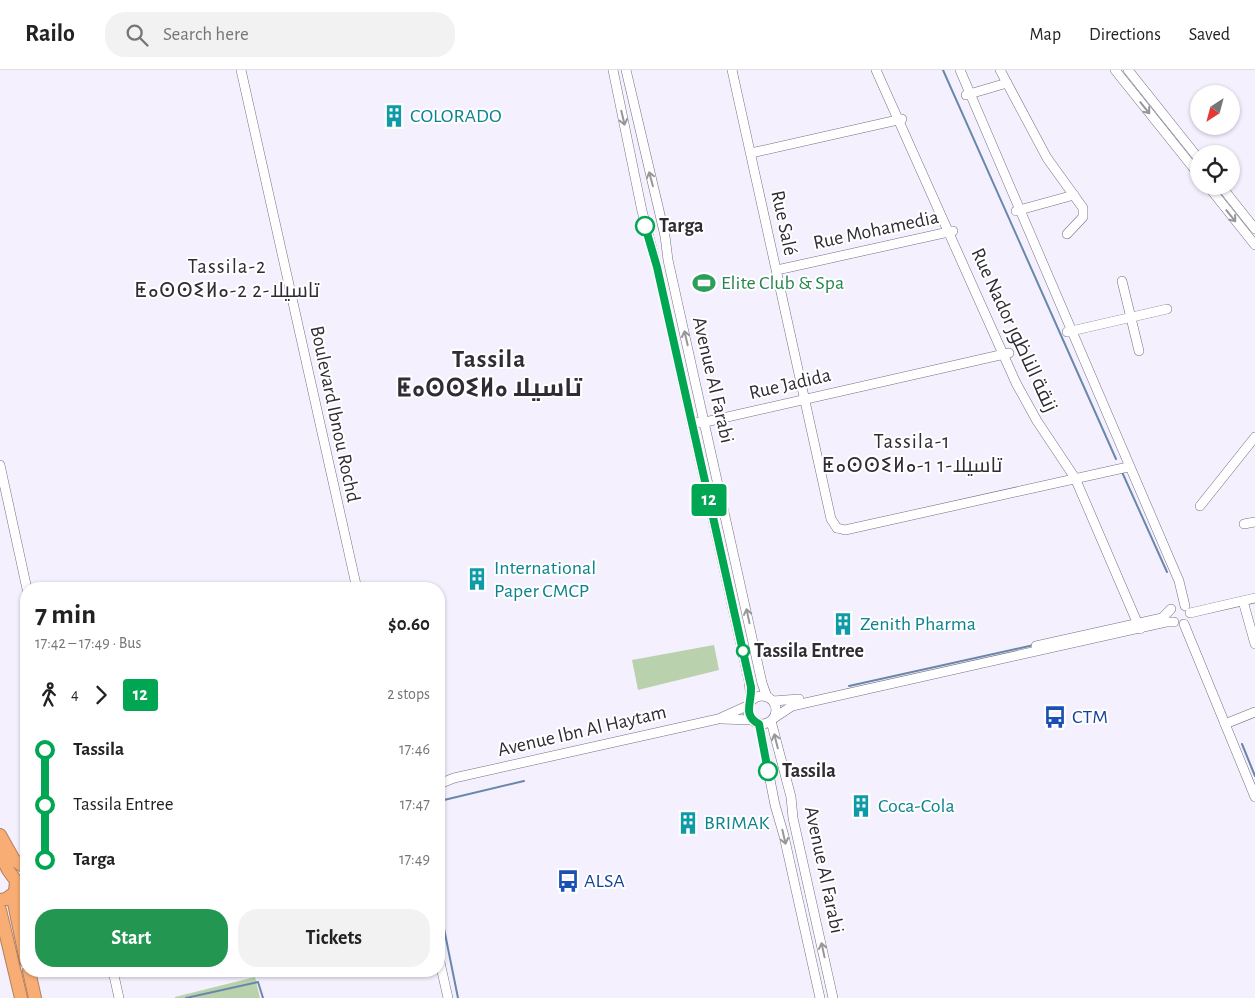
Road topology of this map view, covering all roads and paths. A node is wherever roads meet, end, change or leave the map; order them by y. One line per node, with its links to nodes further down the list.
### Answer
1 (241, 70): 45 (street, Boulevard Ibnou Rochd)
2 (612, 70): 36 (street, Avenue Al Farabi, one-way to 36)
3 (626, 70): 35 (street, Avenue Al Farabi, one-way to 3)
4 (732, 70): 17 (street, Rue Salé)
5 (737, 70): 17 (street, Rue Salé)
6 (876, 70): 15 (street, Rue Nador زنقة الناظور)
7 (881, 70): 15 (street, Rue Nador زنقة الناظور)
8 (955, 70): 14 (street)
9 (960, 70): 14 (street)
10 (1000, 70): 13 (street)
11 (1115, 70): 18 (street, one-way to 18)
12 (1128, 70): 16 (street)
13 (1007, 83): 14 (street); 19 (street)
14 (968, 95): 22 (street)
15 (900, 117): 17 (street); 23 (street, Rue Nador زنقة الناظور)
16 (1190, 148)
17 (753, 150): 27 (street, Rue Salé)
18 (1190, 164)
19 (1074, 195): 22 (street); 25 (street)
20 (1215, 195): 26 (street, one-way to 26)
21 (1228, 195): 24 (street)
22 (1018, 210): 31 (street)
23 (950, 229): 27 (street, Rue Mohamedia); 33 (street, Rue Nador زنقة الناظور)
24 (1255, 229)
25 (1067, 234)
26 (1255, 246)
27 (778, 267): 34 (street, Rue Salé)
28 (1122, 281): 30 (street)
29 (1166, 310): 30 (street)
30 (1131, 318): 31 (street); 32 (street)
31 (1068, 332): 39 (street)
32 (1139, 351)
33 (1006, 352): 34 (street, Rue Jadida); 40 (street, Rue Nador زنقة الناظور)
34 (807, 396): 35 (street, Rue Jadida); 40 (street, Rue Salé)
35 (704, 419): 36 (street, Rue Jadida); 54 (street, Avenue Al Farabi, one-way to 35)
36 (691, 421): 55 (street, Avenue Al Farabi)
37 (1255, 437): 41 (street)
38 (0, 465): 44 (street)
39 (1125, 465): 40 (street); 48 (street)
40 (1077, 476): 51 (street, Rue Nador زنقة الناظور)
41 (1200, 506)
42 (1255, 522): 43 (street)
43 (1244, 524)
44 (25, 582)
45 (354, 582)
46 (1255, 598): 47 (street)
47 (1244, 601): 48 (street); 52 (street)
48 (1181, 608): 49 (street); 50 (street); 51 (street)
49 (1174, 622): 50 (street); 51 (street)
50 (1184, 624): 60 (street)
51 (1141, 625): 53 (street)
52 (1255, 644)
53 (1026, 651): 54 (street); 58 (street)
54 (770, 699): 55 (street); 58 (street)
55 (750, 703): 57 (street, Avenue Ibn Al Haytam); 59 (street)
56 (1255, 712): 60 (street)
57 (718, 718): 59 (street, Avenue Ibn Al Haytam); 61 (street, Avenue Ibn Al Haytam)
58 (773, 719): 59 (street); 84 (street, Avenue Al Farabi, one-way to 58)
59 (755, 722): 83 (street, Avenue Al Farabi, one-way to 83)
60 (1225, 724): 64 (street)
61 (454, 778): 62 (street, Avenue Ibn Al Haytam); 63 (street, Avenue Ibn Al Haytam)
62 (445, 779)
63 (445, 782)
64 (1255, 797)
65 (0, 835): 67 (highway)
66 (0, 854): 68 (highway)
67 (20, 864)
68 (12, 872): 69 (highway)
69 (18, 890): 70 (highway); 74 (highway)
70 (0, 900)
71 (0, 910): 74 (highway)
72 (20, 915): 74 (highway)
73 (0, 920): 74 (highway)
74 (13, 932): 75 (highway); 79 (highway)
75 (20, 948)
76 (30, 977): 80 (highway)
77 (114, 977): 81 (street)
78 (443, 977): 82 (street)
79 (21, 998)
80 (35, 998)
81 (119, 998)
82 (448, 998)
83 (820, 998)
84 (833, 998)

